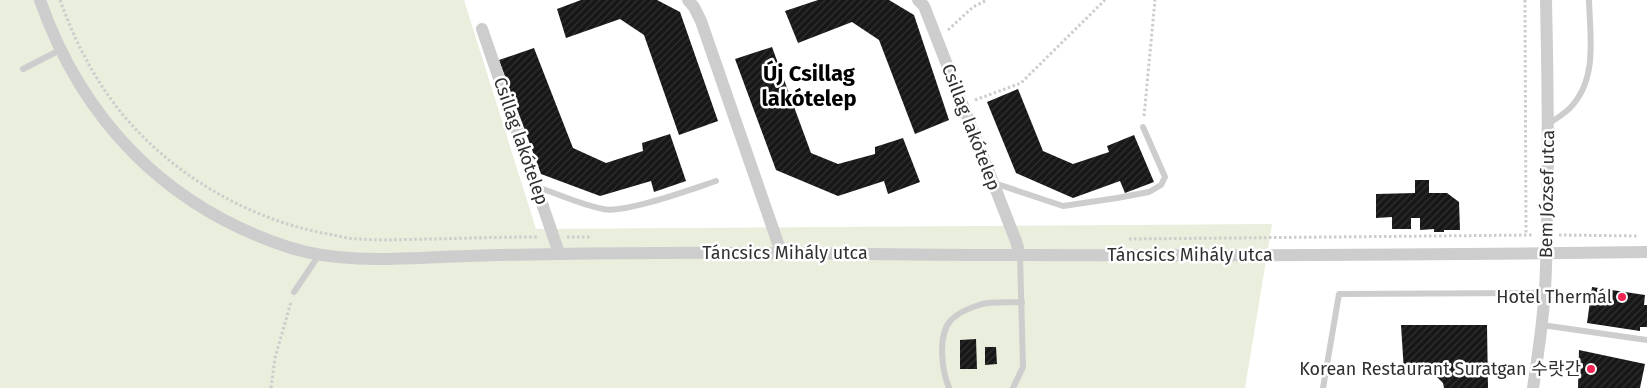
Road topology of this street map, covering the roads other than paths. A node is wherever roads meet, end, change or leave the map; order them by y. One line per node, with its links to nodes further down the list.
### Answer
1 (40, 0): 7 (street, Táncsics Mihály utca)
2 (688, 0): 14 (street)
3 (918, 0): 12 (street, Csillag lakótelep)
4 (1546, 0): 9 (street, Bem József utca)
5 (1589, 0): 9 (lane)
6 (482, 30): 13 (street, Csillag lakótelep)
7 (60, 50): 8 (lane); 18 (street, Táncsics Mihály utca)
8 (23, 69)
9 (1548, 124): 17 (street, Bem József utca)
10 (1143, 127): 12 (lane)
11 (716, 182): 13 (lane)
12 (993, 183): 19 (street, Csillag lakótelep)
13 (536, 186): 16 (street, Csillag lakótelep)
14 (781, 252): 16 (street, Táncsics Mihály utca); 19 (street, Táncsics Mihály utca)
15 (1647, 252): 17 (street, Táncsics Mihály utca)
16 (559, 253): 18 (street, Táncsics Mihály utca)
17 (1546, 254): 19 (street, Táncsics Mihály utca); 21 (street, Bem József utca)
18 (319, 255): 20 (lane)
19 (1020, 255): 22 (lane)
20 (294, 292)
21 (1545, 294): 23 (street, Bem József utca); 27 (lane)
22 (1022, 302): 25 (lane); 26 (lane)
23 (1542, 325): 24 (lane); 28 (street, Bem József utca)
24 (1647, 340)
25 (948, 388)
26 (1012, 388)
27 (1323, 388)
28 (1533, 388)

